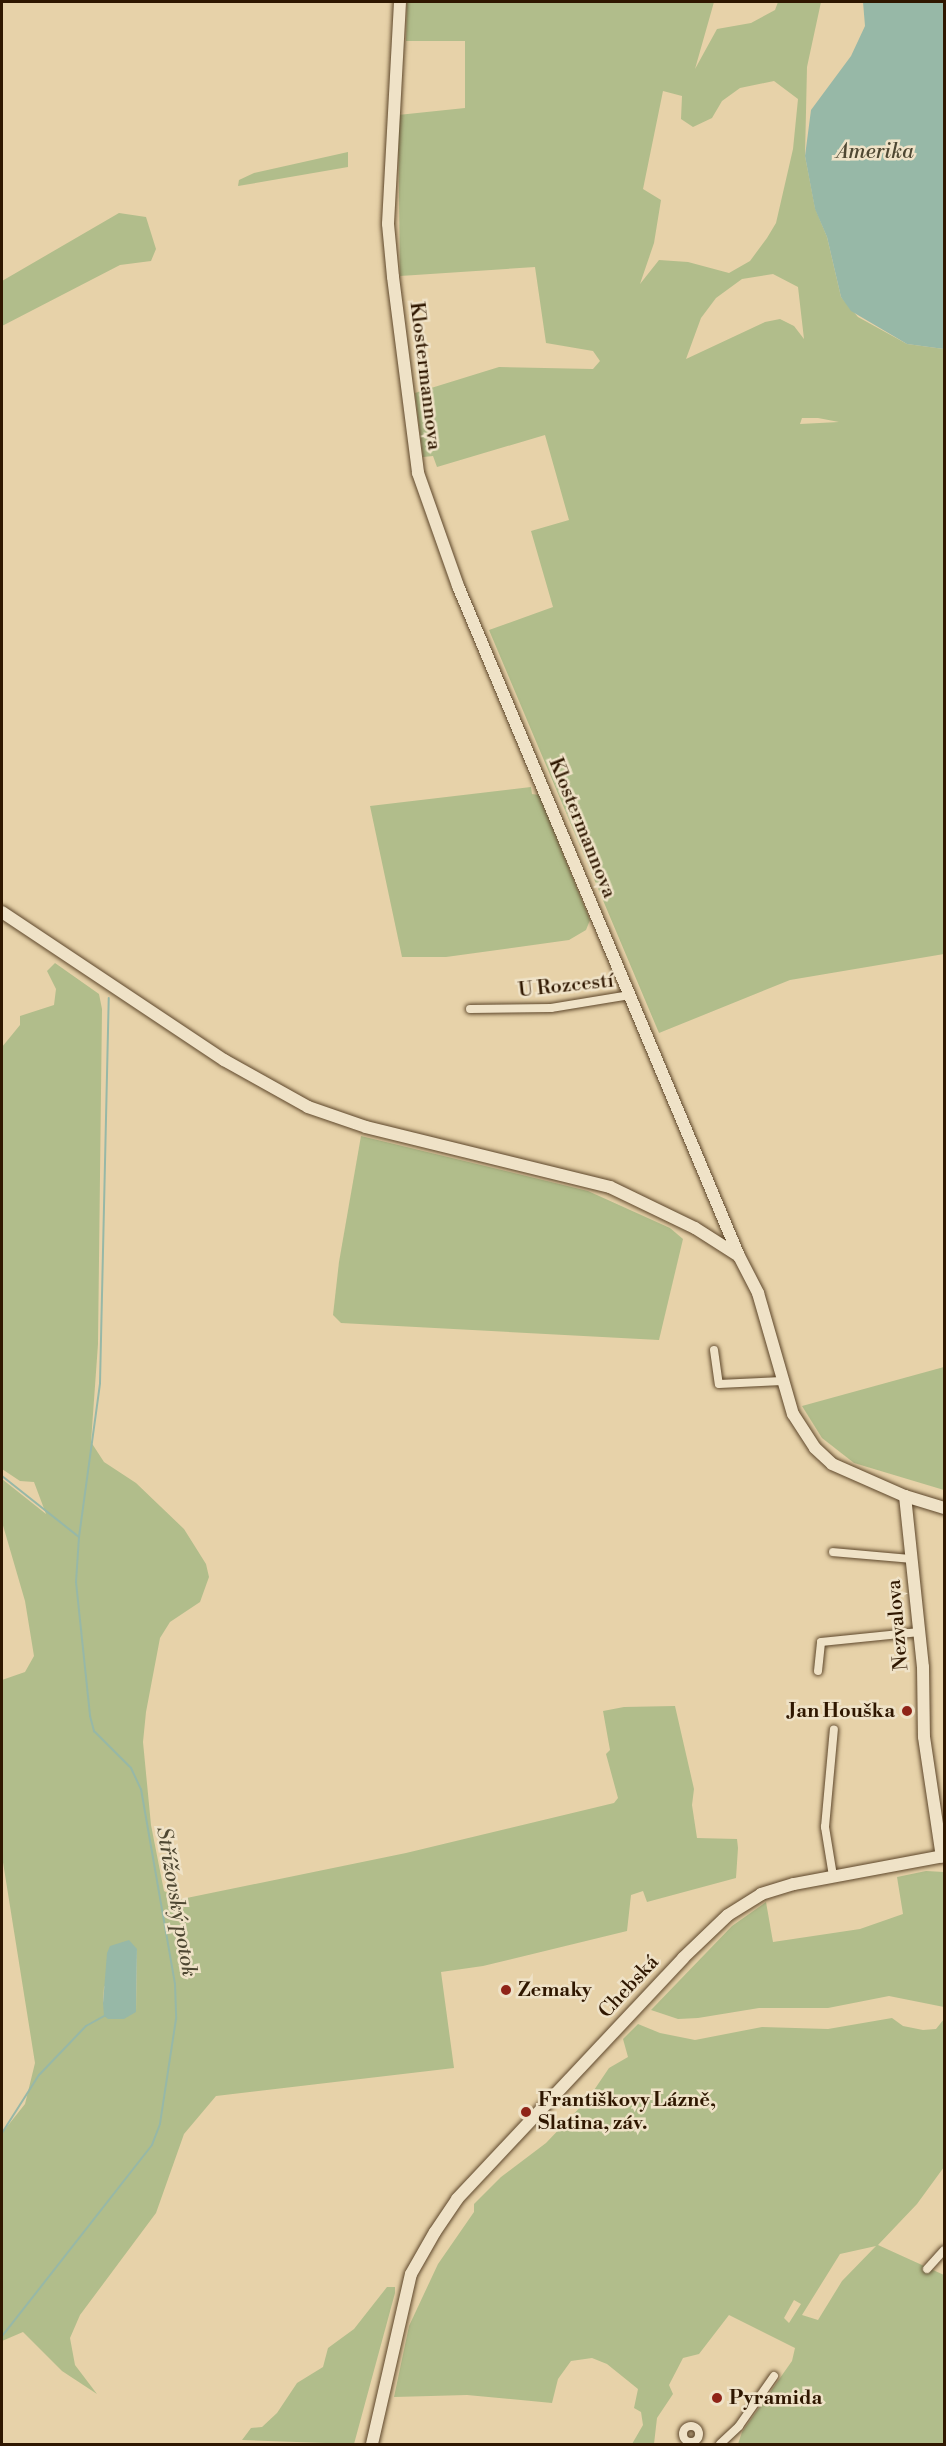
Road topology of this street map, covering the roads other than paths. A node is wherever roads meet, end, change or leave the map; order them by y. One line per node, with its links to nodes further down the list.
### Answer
1 (400, 2): 3 (street, Klostermannova)
2 (2, 912): 5 (street)
3 (630, 995): 4 (street, U Rozcestí); 5 (street, Klostermannova)
4 (470, 1009)
5 (739, 1256): 7 (street, Klostermannova)
6 (714, 1350): 7 (street)
7 (782, 1381): 8 (street, Klostermannova)
8 (905, 1496): 9 (street, Klostermannova); 11 (street, Nezvalova)
9 (945, 1508)
10 (833, 1552): 11 (street)
11 (912, 1559): 12 (street, Nezvalova)
12 (919, 1632): 13 (street); 15 (street, Nezvalova)
13 (818, 1671)
14 (834, 1729): 16 (street)
15 (943, 1857): 16 (street, Chebská)
16 (833, 1876): 20 (street, Chebská)
17 (945, 2250): 18 (street)
18 (927, 2269)
19 (774, 2376): 21 (street)
20 (372, 2445)
21 (720, 2445)

